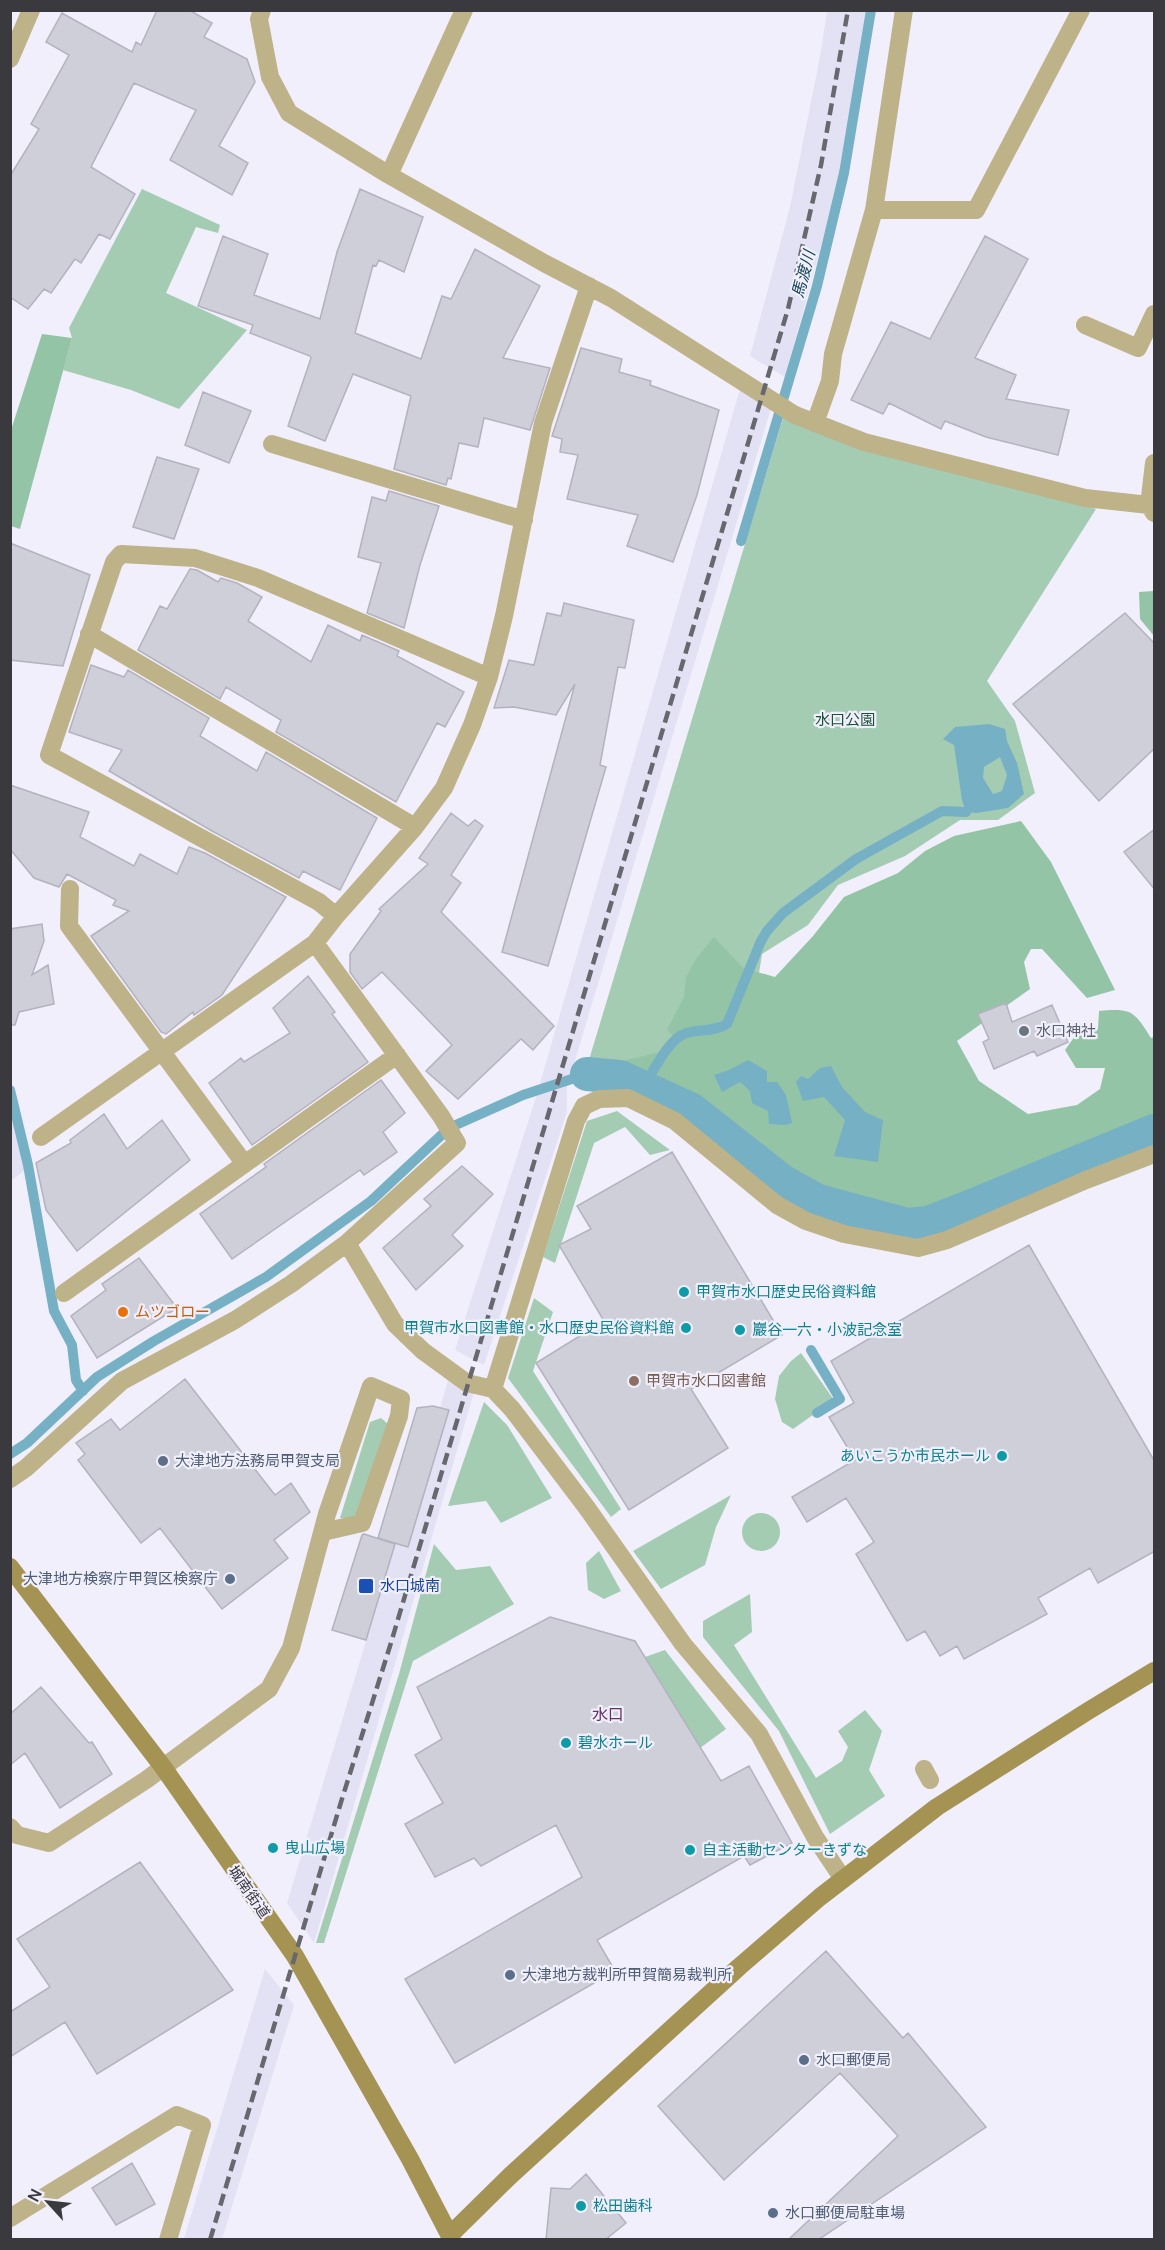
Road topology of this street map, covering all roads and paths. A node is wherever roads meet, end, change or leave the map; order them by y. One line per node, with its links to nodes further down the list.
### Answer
1 (31, 10): 6 (street)
2 (464, 10): 7 (street)
3 (904, 10): 8 (street)
4 (1081, 10): 8 (street)
5 (256, 13): 7 (street)
6 (10, 59)
7 (389, 175): 9 (street)
8 (874, 210): 12 (street)
9 (590, 286): 12 (street); 16 (street)
10 (1155, 314): 11 (street)
11 (1085, 325)
12 (815, 423): 15 (street)
13 (272, 444): 16 (street)
14 (1155, 463): 15 (street)
15 (1152, 509)
16 (524, 520): 18 (street)
17 (89, 634): 18 (street); 19 (street); 21 (street)
18 (489, 678): 19 (street)
19 (416, 827): 21 (street)
20 (70, 889): 23 (street)
21 (336, 916): 22 (street)
22 (315, 943): 23 (street); 24 (street)
23 (162, 1051): 25 (street); 27 (street)
24 (397, 1055): 27 (street); 28 (street)
25 (41, 1137)
26 (1155, 1154): 30 (street)
27 (244, 1163): 29 (street)
28 (347, 1243): 30 (street); 31 (street)
29 (64, 1293)
30 (493, 1389): 37 (street)
31 (10, 1479)
32 (323, 1532): 32 (street); 35 (street)
33 (10, 1567): 35 (street, 城南街道)
34 (1155, 1671): 37 (street)
35 (163, 1767): 36 (street); 39 (street, 城南街道)
36 (10, 1827)
37 (843, 1879): 39 (street)
38 (10, 2218): 40 (street)
39 (449, 2238)
40 (168, 2240)

